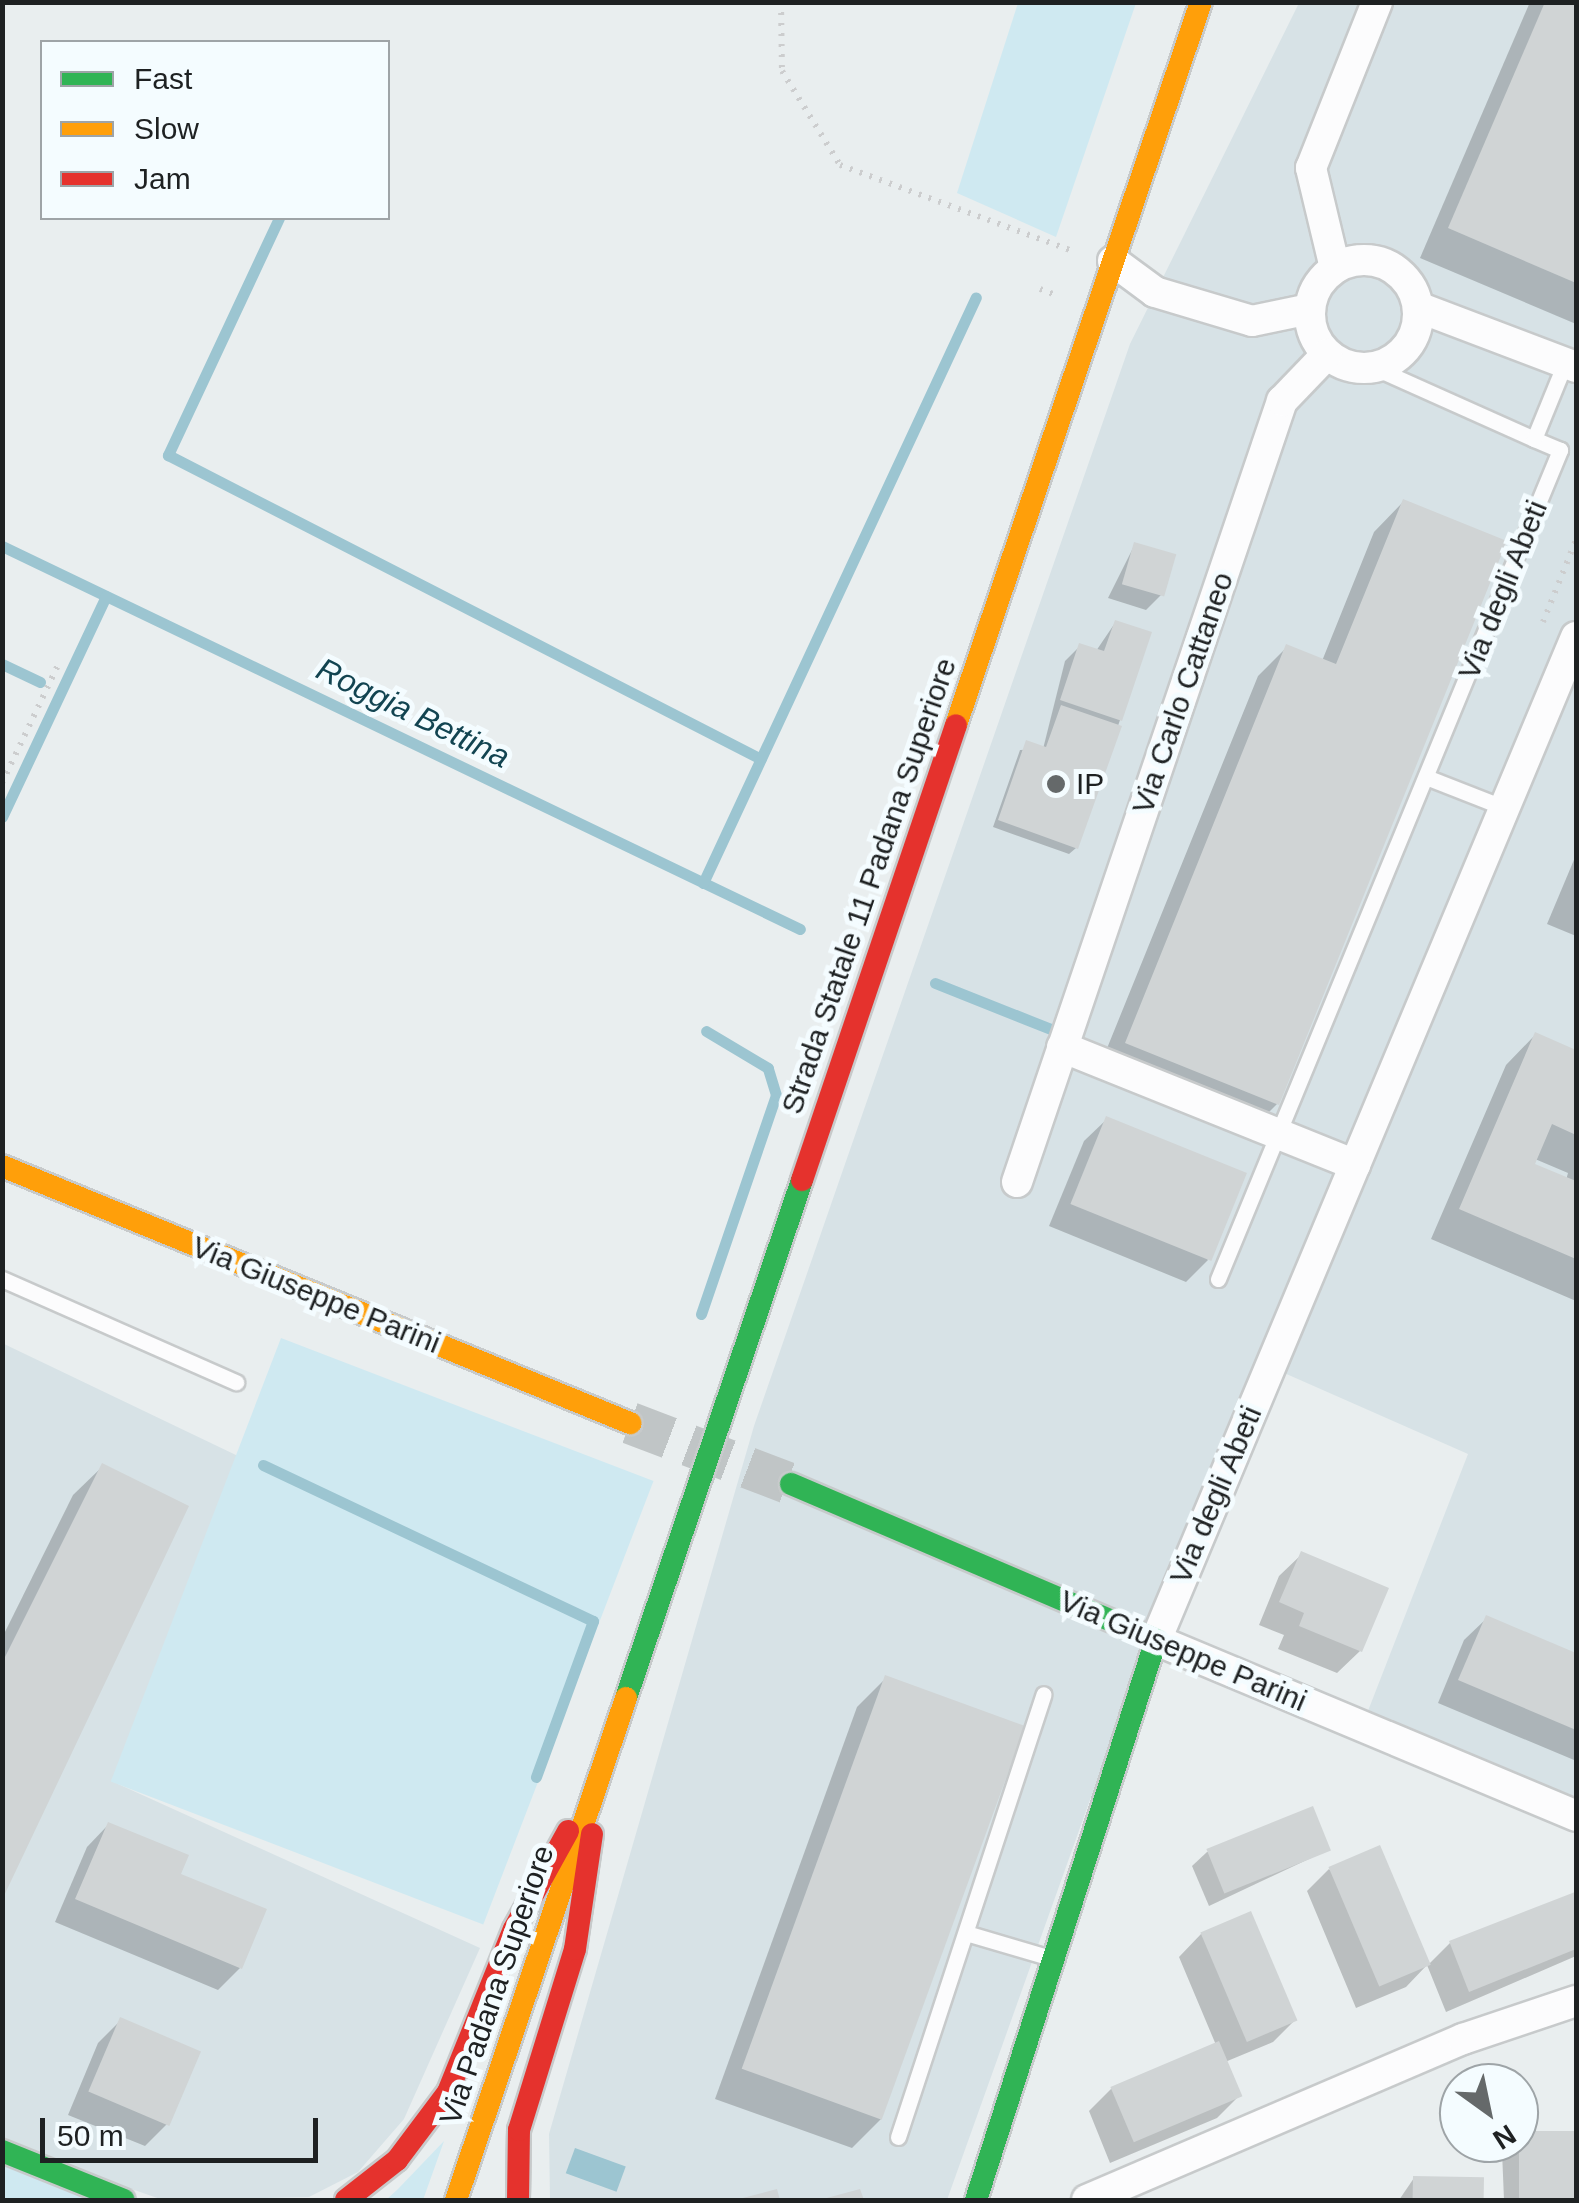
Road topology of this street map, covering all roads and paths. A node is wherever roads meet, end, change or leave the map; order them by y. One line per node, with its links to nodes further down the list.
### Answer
1 (781, 2): 4 (path)
2 (1201, 2): 4 (street, Strada Statale 11 Padana Superiore)
3 (1378, 2): 5 (street)
4 (1114, 261): 7 (street); 29 (street, Strada Statale 11 Padana Superiore)
5 (1335, 268): 6 (street); 7 (street)
6 (1418, 306): 9 (street); 10 (street)
7 (1310, 309): 8 (street)
8 (1327, 354): 10 (street); 17 (street, Via Carlo Cattaneo)
9 (1571, 365): 11 (lane)
10 (1373, 367): 11 (lane)
11 (1534, 439): 14 (lane, Via degli Abeti)
12 (1576, 637): 16 (street, Via degli Abeti)
13 (59, 663): 15 (path)
14 (1426, 776): 16 (lane); 18 (lane, Via degli Abeti)
15 (2, 783)
16 (1505, 808): 20 (street, Via degli Abeti)
17 (1062, 1048): 18 (street); 21 (street, Via Carlo Cattaneo)
18 (1277, 1134): 20 (street); 22 (lane, Via degli Abeti)
19 (2, 1166): 25 (street, Via Giuseppe Parini)
20 (1355, 1166): 27 (street, Via degli Abeti)
21 (1017, 1182)
22 (1218, 1278)
23 (2, 1279): 24 (lane)
24 (236, 1382)
25 (630, 1423)
26 (791, 1484): 27 (street, Via Giuseppe Parini)
27 (1156, 1640): 30 (street, Via Giuseppe Parini); 32 (street, Via degli Abeti)
28 (1044, 1694): 31 (lane)
29 (595, 1788): 37 (street); 38 (street, Via Padana Superiore); 39 (street)
30 (1576, 1816)
31 (966, 1933): 32 (lane); 34 (lane)
32 (1054, 1960): 40 (street, Via degli Abeti)
33 (1576, 2001): 41 (street)
34 (898, 2138)
35 (2, 2151): 36 (street)
36 (124, 2200)
37 (346, 2200)
38 (456, 2200)
39 (518, 2200)
40 (976, 2200)
41 (1087, 2200)

